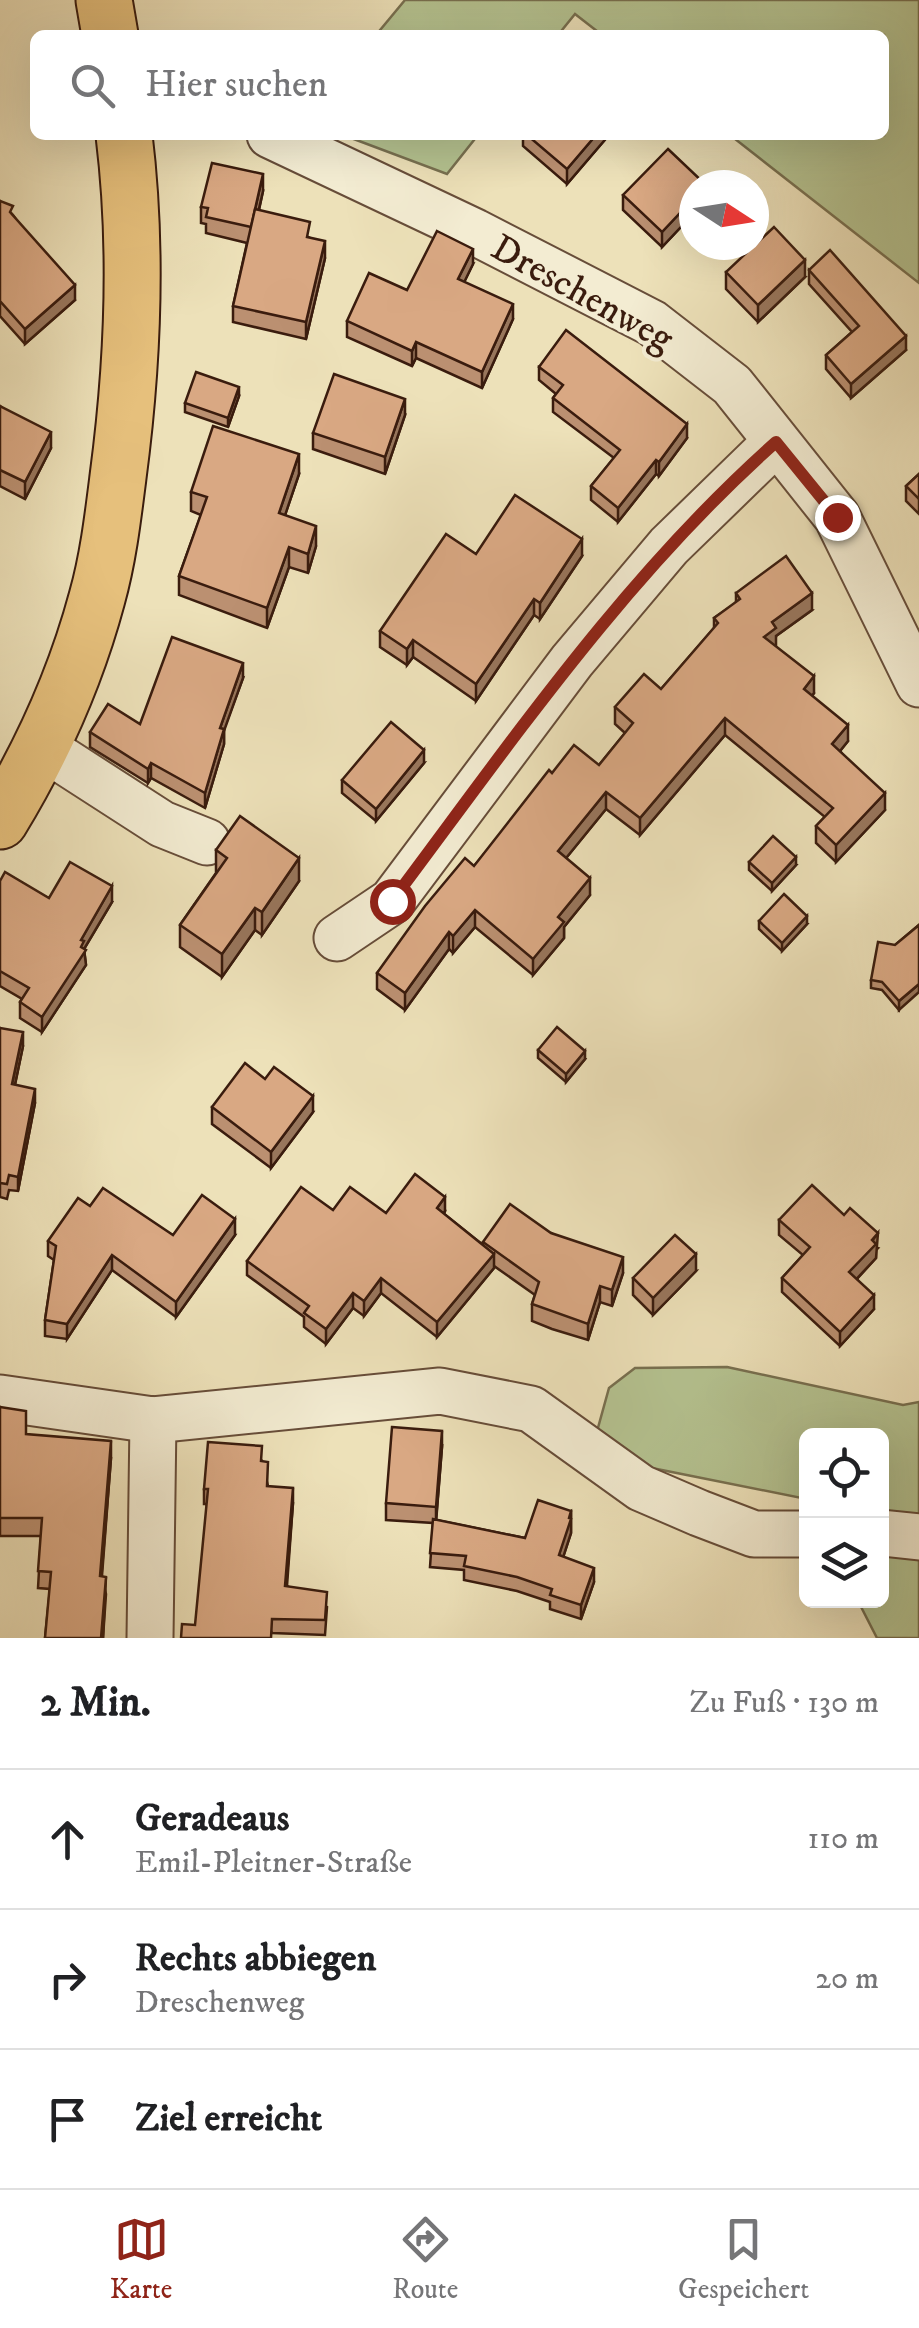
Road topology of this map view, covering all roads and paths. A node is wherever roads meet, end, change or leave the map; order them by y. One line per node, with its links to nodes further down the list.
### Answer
1 (104, 0): 2 (main road)
2 (109, 30)
3 (125, 140): 7 (main road)
4 (281, 140): 5 (street, Dreschenweg)
5 (776, 442): 6 (street, Dreschenweg); 10 (street)
6 (919, 684)
7 (41, 746): 8 (main road); 9 (street)
8 (0, 821)
9 (206, 842)
10 (337, 938)
11 (0, 1398): 12 (street)
12 (153, 1420): 13 (street); 16 (street)
13 (799, 1534)
14 (889, 1535): 15 (street)
15 (919, 1537)
16 (150, 1638)

